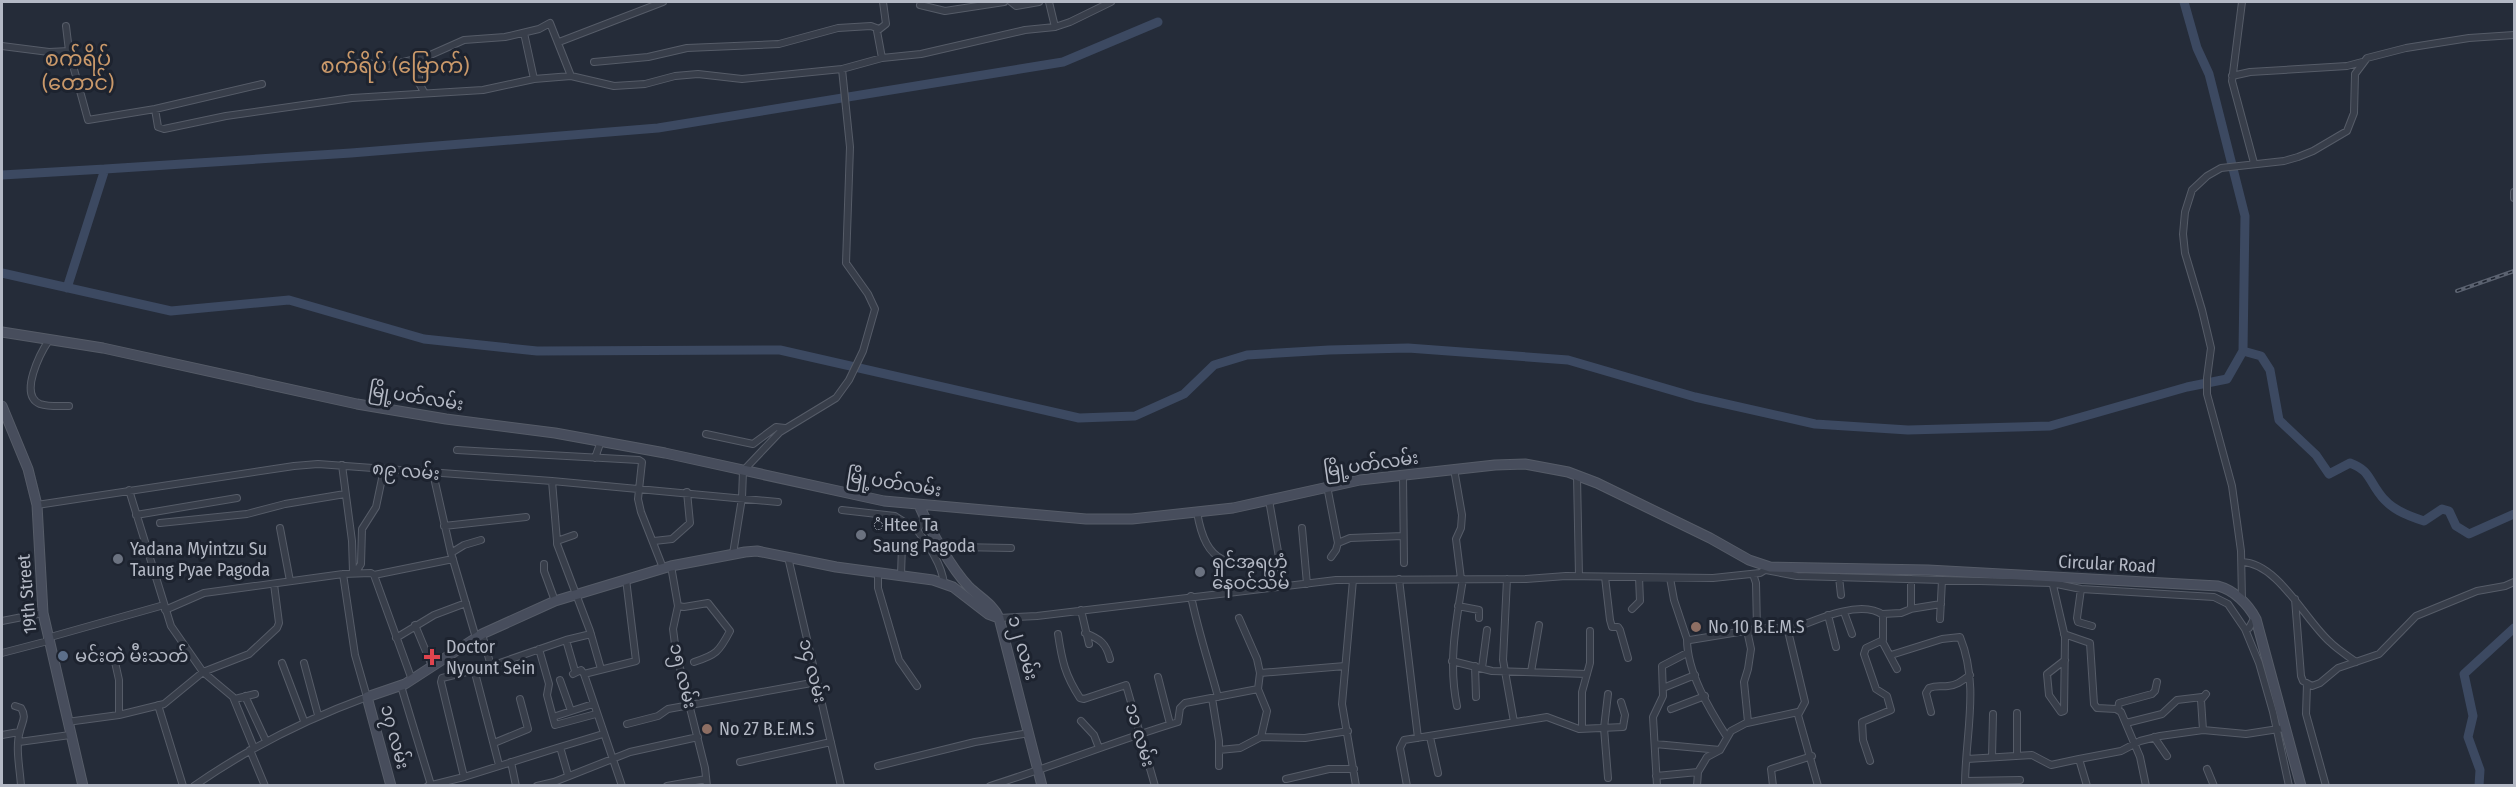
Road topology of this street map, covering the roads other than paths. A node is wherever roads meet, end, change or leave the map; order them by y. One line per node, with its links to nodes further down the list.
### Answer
1 (663, 2): 15 (street)
2 (883, 2): 12 (street)
3 (1004, 2): 9 (street)
4 (1011, 2): 5 (street)
5 (1039, 2)
6 (1049, 2): 11 (street)
7 (1111, 2): 11 (street)
8 (2242, 2): 25 (street)
9 (920, 5)
10 (66, 26): 17 (street)
11 (1055, 27): 18 (street)
12 (879, 29): 18 (street); 21 (street)
13 (524, 33): 15 (street); 19 (street); 26 (street)
14 (2514, 35): 20 (street)
15 (559, 42): 24 (street)
16 (2, 46): 17 (street)
17 (69, 51): 29 (street)
18 (882, 58): 23 (street)
19 (417, 59): 22 (street); 28 (street)
20 (2364, 61): 25 (street); 30 (street)
21 (594, 62)
22 (358, 63)
23 (842, 69): 24 (street); 35 (street)
24 (571, 76): 26 (street)
25 (2232, 76): 30 (street)
26 (534, 79): 28 (street)
27 (262, 84): 29 (street)
28 (424, 92): 29 (street)
29 (155, 109)
30 (2254, 163): 87 (street)
31 (2514, 192): 32 (street)
32 (2514, 198)
33 (2, 332): 34 (main road, မြို့ပတ်လမ်း)
34 (48, 340): 37 (street); 41 (main road, မြို့ပတ်လမ်း)
35 (855, 372): 38 (street); 40 (street)
36 (2, 406): 61 (main road, 19th Street)
37 (69, 406)
38 (785, 428): 39 (street); 40 (street)
39 (706, 434)
40 (776, 437): 47 (street)
41 (601, 441): 43 (street); 47 (main road, မြို့ပတ်လမ်း)
42 (457, 450): 43 (street)
43 (595, 458): 53 (street, ၁၅ လမ်း)
44 (342, 465): 45 (street, ၈၉ လမ်း); 54 (street, ၈၉ လမ်း); 56 (street)
45 (384, 469): 48 (street, ၈၉ လမ်း); 92 (street)
46 (1454, 469): 49 (main road, မြို့ပတ်လမ်း); 50 (main road, မြို့ပတ်လမ်း); 105 (street)
47 (743, 471): 58 (street); 62 (main road, မြို့ပတ်လမ်း)
48 (433, 473): 51 (street, ၈၉ လမ်း); 69 (street)
49 (1403, 476): 52 (main road, မြို့ပတ်လမ်း); 74 (street)
50 (1577, 476): 91 (main road, မြို့ပတ်လမ်း); 98 (street)
51 (552, 481): 53 (street, ၈၉ လမ်း); 76 (street)
52 (1327, 486): 59 (main road, မြို့ပတ်လမ်း); 78 (street)
53 (639, 488): 55 (street, ၈၉ လမ်း); 77 (street, ၁၅ လမ်း)
54 (129, 490): 61 (street, ၈၉ လမ်း); 65 (street)
55 (687, 492): 58 (street, ၈၉ လမ်း); 77 (street)
56 (345, 494): 68 (street); 92 (street)
57 (237, 498): 65 (street)
58 (742, 498): 60 (street, ၈၉ လမ်း); 82 (street)
59 (1269, 500): 64 (main road, မြို့ပတ်လမ်း); 86 (street)
60 (778, 502)
61 (37, 505): 133 (main road, 19th Street)
62 (919, 506): 64 (main road, မြို့ပတ်လမ်း); 67 (main road, ၁၂ လမ်း)
63 (842, 510): 72 (street)
64 (1197, 512): 86 (street)
65 (136, 514): 128 (street)
66 (526, 517): 69 (street)
67 (925, 518): 72 (street); 81 (main road, ၁၂ လမ်း)
68 (160, 524)
69 (444, 526): 83 (street)
70 (280, 528): 111 (street)
71 (1302, 528): 115 (street)
72 (917, 530): 114 (street)
73 (574, 535): 76 (street)
74 (1403, 536): 78 (street); 88 (street)
75 (481, 540): 83 (street)
76 (557, 541): 118 (street)
77 (654, 542): 90 (street, ၁၅ လမ်း)
78 (1338, 543): 85 (street)
79 (902, 545): 97 (street)
80 (1011, 548): 81 (street)
81 (944, 551): 137 (main road, ၁၂ လမ်း)
82 (733, 554): 84 (main road); 90 (main road)
83 (452, 556): 96 (street); 124 (street)
84 (788, 557): 93 (main road); 194 (street, ၁၄ လမ်း)
85 (1331, 557)
86 (1281, 561): 116 (street)
87 (2242, 562): 121 (street); 123 (street)
88 (1404, 563)
89 (544, 564): 122 (street)
90 (667, 567): 103 (main road); 126 (street, ၁၅ လမ်း)
91 (1768, 568): 95 (street); 101 (street); 110 (main road, Circular Road)
92 (353, 572): 94 (street); 96 (street)
93 (878, 573): 97 (main road); 198 (street)
94 (343, 574): 111 (street); 206 (street)
95 (1753, 574): 102 (street); 145 (street)
96 (374, 575): 156 (street)
97 (901, 575): 114 (main road)
98 (1579, 576): 99 (street); 106 (street)
99 (1605, 577): 100 (street); 167 (street)
100 (1639, 577): 102 (street); 129 (street)
101 (1839, 577): 107 (street); 120 (street)
102 (1670, 578): 158 (street)
103 (626, 579): 118 (main road); 181 (street)
104 (1399, 579): 105 (street); 108 (street); 251 (street)
105 (1462, 579): 106 (street); 127 (street)
106 (1507, 579): 184 (street)
107 (1911, 579): 109 (street); 130 (street)
108 (1353, 580): 115 (street); 178 (street)
109 (1942, 580): 110 (street); 125 (street)
110 (2052, 580): 117 (street); 123 (main road, Circular Road); 154 (street)
111 (290, 581): 113 (street)
112 (2514, 582): 173 (street)
113 (274, 584): 128 (street); 183 (street)
114 (944, 584): 137 (main road)
115 (1307, 584): 116 (street)
116 (1284, 586): 119 (street)
117 (2081, 589): 144 (street); 146 (street)
118 (576, 594): 122 (main road); 151 (street)
119 (1191, 596): 131 (street); 207 (street)
120 (1841, 596)
121 (2295, 599): 173 (street); 196 (street)
122 (555, 601): 155 (main road)
123 (2242, 601): 136 (main road, Circular Road)
124 (466, 603): 142 (street); 155 (street)
125 (1941, 604): 130 (street); 140 (street)
126 (678, 606): 172 (street); 212 (street, ၁၅ လမ်း)
127 (1458, 606): 139 (street); 170 (street)
128 (164, 607): 157 (street); 183 (street)
129 (1632, 609)
130 (1910, 609): 134 (street)
131 (1081, 610): 137 (street); 150 (street)
132 (1844, 612): 134 (street); 135 (street); 153 (street)
133 (43, 613): 141 (street); 157 (main road, 19th Street)
134 (1882, 614): 160 (street)
135 (1828, 615): 149 (street); 162 (street)
136 (2255, 616): 146 (street); 237 (main road, Circular Road)
137 (999, 618): 241 (main road, ၁၂ လမ်း)
138 (1239, 618): 186 (street)
139 (1479, 618)
140 (1940, 619)
141 (2, 621)
142 (415, 625): 156 (street); 176 (street)
143 (1539, 625): 185 (street)
144 (2092, 626)
145 (1754, 629): 149 (street); 158 (street); 231 (street)
146 (2245, 629): 237 (street)
147 (1487, 630): 179 (street)
148 (1590, 631): 188 (street)
149 (1788, 631): 219 (street)
150 (1085, 633): 161 (street); 168 (street)
151 (591, 634): 159 (street); 181 (street)
152 (1058, 634): 242 (street, ၁၁ လမ်း)
153 (1852, 634)
154 (2064, 634): 169 (street); 217 (street)
155 (479, 636): 176 (main road); 177 (street)
156 (396, 638): 192 (street)
157 (47, 639): 164 (street); 228 (main road, 19th Street)
158 (1687, 639): 165 (street)
159 (566, 640): 163 (street); 187 (street)
160 (1882, 641): 166 (street); 270 (street)
161 (1089, 644)
162 (1836, 646)
163 (539, 649): 177 (street); 226 (street)
164 (2, 653)
165 (1687, 653): 189 (street); 199 (street)
166 (1891, 655): 182 (street); 190 (street)
167 (1628, 658)
168 (1110, 659)
169 (2065, 660): 169 (street)
170 (1452, 661): 179 (street); 215 (street)
171 (115, 662): 224 (street)
172 (694, 662)
173 (2356, 662): 196 (street)
174 (282, 663): 229 (street)
175 (304, 663): 225 (street)
176 (432, 666): 192 (main road)
177 (491, 666): 180 (street)
178 (1345, 666): 186 (street); 239 (street)
179 (1479, 667): 184 (street); 205 (street)
180 (474, 669): 255 (street); 282 (street)
181 (601, 669): 187 (street)
182 (1897, 669)
183 (203, 672): 208 (street); 213 (street)
184 (1505, 672): 185 (street); 230 (street)
185 (1531, 672): 188 (street)
186 (1260, 673): 200 (street)
187 (584, 674): 211 (street)
188 (1587, 674): 235 (street)
189 (1695, 675): 199 (street); 204 (street)
190 (1970, 675): 220 (street); 267 (street)
191 (1158, 677): 234 (street)
192 (412, 680): 197 (main road)
193 (560, 680): 218 (street)
194 (816, 682): 212 (street); 254 (street, ၁၄ လမ်း)
195 (2157, 682): 217 (street)
196 (2307, 684): 317 (street)
197 (401, 686): 206 (main road); 290 (street)
198 (917, 686)
199 (1663, 688): 256 (street)
200 (1258, 689): 207 (street); 247 (street)
201 (255, 694): 203 (street)
202 (1608, 694): 236 (street)
203 (245, 696): 208 (street); 252 (street)
204 (1705, 696): 216 (street); 249 (street)
205 (1476, 697)
206 (367, 698): 225 (street); 298 (main road, ၁၇ လမ်း)
207 (1215, 698): 234 (street); 261 (street)
208 (235, 699): 260 (street)
209 (520, 699): 255 (street)
210 (1621, 702): 236 (street)
211 (593, 704): 218 (street); 222 (street)
212 (690, 704): 233 (street); 246 (street, ၁၅ လမ်း)
213 (158, 705): 224 (street); 294 (street)
214 (15, 706): 240 (street)
215 (1457, 706)
216 (1671, 709)
217 (2118, 710): 232 (street)
218 (571, 711): 226 (street)
219 (1798, 712): 231 (street); 264 (street)
220 (1931, 712)
221 (2018, 713): 263 (street)
222 (596, 714): 226 (street); 243 (street)
223 (1993, 714): 266 (street)
224 (119, 715): 228 (street)
225 (318, 716): 229 (street)
226 (553, 717)
227 (1081, 721): 259 (street)
228 (67, 722): 245 (main road, 19th Street)
229 (304, 722): 252 (street)
230 (1514, 722): 235 (street); 248 (street)
231 (1748, 723): 249 (street)
232 (2126, 723): 238 (street); 257 (street)
233 (627, 724)
234 (1170, 724): 242 (street)
235 (1582, 728): 236 (street)
236 (1604, 728): 285 (street)
237 (2281, 729): 238 (street); 315 (street); 316 (main road, Circular Road)
238 (2203, 730): 250 (street)
239 (1348, 731): 247 (street); 276 (street)
240 (19, 732): 244 (street); 253 (street)
241 (1029, 733): 274 (street); 278 (main road, ၁၂ လမ်း)
242 (1140, 733): 259 (street); 305 (street, ၁၁ လမ်း)
243 (603, 734): 258 (street); 269 (street)
244 (2, 735)
245 (70, 735): 253 (street); 293 (main road, 19th Street)
246 (698, 737): 269 (street); 288 (street, ၁၅ လမ်း)
247 (1261, 737): 261 (street)
248 (1430, 737): 251 (street); 280 (street)
249 (1727, 737): 262 (street)
250 (2154, 737): 257 (street); 265 (street)
251 (1418, 738): 307 (street)
252 (266, 741): 260 (street)
253 (20, 742): 292 (street)
254 (831, 742): 272 (street); 302 (street, ၁၄ လမ်း)
255 (494, 743): 273 (street)
256 (1655, 744): 262 (street); 283 (street)
257 (2135, 744): 268 (street); 313 (street)
258 (560, 747): 271 (street); 281 (street)
259 (1099, 748): 278 (street)
260 (252, 749): 284 (street); 297 (street)
261 (1219, 750): 275 (street)
262 (1720, 750): 279 (street)
263 (2017, 755): 266 (street); 268 (street)
264 (1812, 756): 310 (street); 311 (street)
265 (2167, 756)
266 (1992, 757): 267 (street)
267 (1967, 759): 289 (street)
268 (2079, 759): 312 (street)
269 (612, 760): 281 (street); 291 (street)
270 (1870, 761)
271 (511, 762): 273 (street); 299 (street)
272 (740, 762)
273 (499, 765): 282 (street)
274 (878, 766)
275 (1219, 766)
276 (1354, 769): 286 (street); 306 (street)
277 (2207, 769): 314 (street)
278 (1038, 771): 303 (street); 304 (main road, ၁၂ လမ်း)
279 (1698, 772): 283 (street); 309 (street)
280 (1438, 773)
281 (568, 775): 300 (street)
282 (464, 777): 290 (street)
283 (1656, 777): 308 (street)
284 (206, 778): 295 (street); 296 (street)
285 (1608, 778)
286 (1286, 779)
287 (2020, 780): 289 (street)
288 (707, 782): 301 (street)
289 (1965, 783)
290 (429, 785)
291 (620, 785)
292 (21, 786)
293 (83, 786)
294 (183, 786)
295 (194, 786)
296 (210, 786)
297 (265, 786)
298 (391, 786)
299 (516, 786)
300 (537, 786)
301 (667, 786)
302 (841, 786)
303 (990, 786)
304 (1042, 786)
305 (1155, 786)
306 (1356, 786)
307 (1407, 786)
308 (1657, 786)
309 (1697, 786)
310 (1773, 786)
311 (1818, 786)
312 (2087, 786)
313 (2146, 786)
314 (2214, 786)
315 (2289, 786)
316 (2301, 786)
317 (2326, 786)

